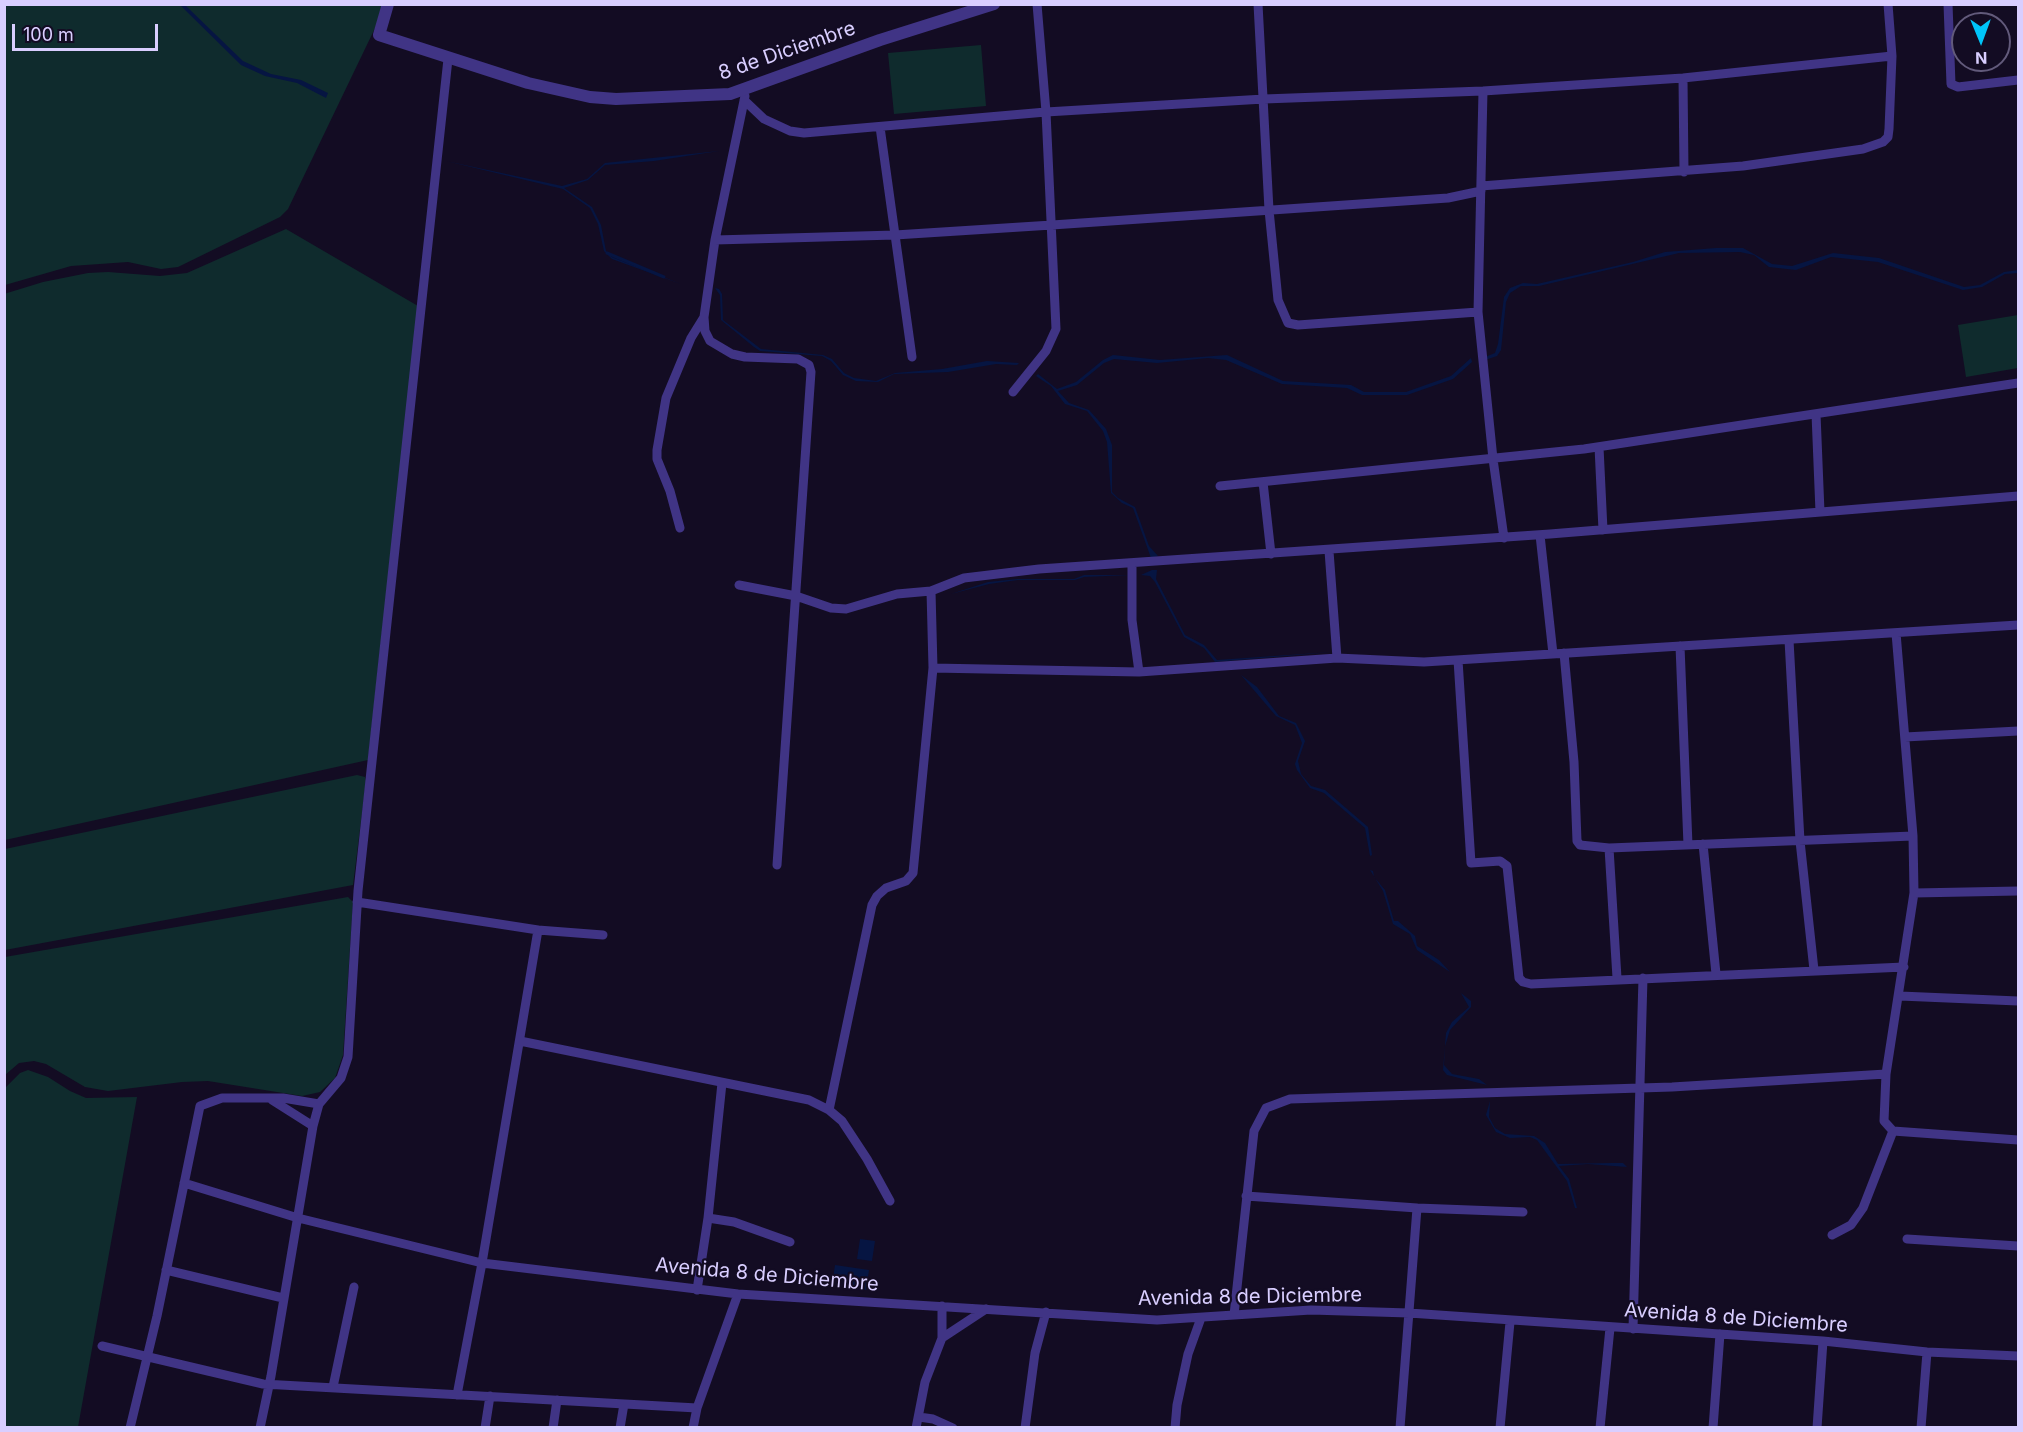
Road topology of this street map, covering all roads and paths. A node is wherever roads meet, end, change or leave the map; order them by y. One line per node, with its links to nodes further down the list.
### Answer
1 (388, 4): 8 (street, 8 de Diciembre)
2 (994, 4): 12 (street, 8 de Diciembre)
3 (1037, 4): 14 (street)
4 (1258, 4): 13 (street)
5 (1888, 4): 7 (street)
6 (1948, 4): 10 (street)
7 (1892, 56): 9 (street); 16 (street)
8 (448, 59): 12 (street, 8 de Diciembre); 64 (street)
9 (1683, 78): 11 (street); 16 (street)
10 (2019, 80)
11 (1483, 91): 13 (street); 17 (street)
12 (745, 95): 15 (street); 21 (street)
13 (1264, 99): 14 (street); 18 (street)
14 (1046, 112): 15 (street); 19 (street)
15 (880, 127): 20 (street)
16 (1684, 172): 17 (street)
17 (1481, 189): 18 (street); 22 (street)
18 (1269, 210): 19 (street); 22 (street)
19 (1052, 225): 20 (street); 26 (street)
20 (895, 235): 21 (street); 24 (street)
21 (715, 240): 23 (street)
22 (1478, 312): 29 (street)
23 (704, 317): 34 (street); 43 (street)
24 (912, 357)
25 (2018, 384): 27 (street)
26 (1013, 392)
27 (1816, 414): 28 (street); 33 (street)
28 (1599, 447): 29 (street); 35 (street)
29 (1492, 459): 30 (street); 37 (street)
30 (1263, 482): 31 (street); 39 (street)
31 (1220, 486)
32 (2019, 496): 33 (street)
33 (1820, 512): 35 (street)
34 (680, 528)
35 (1603, 530): 36 (street)
36 (1540, 535): 37 (street); 49 (street)
37 (1504, 538): 38 (street)
38 (1329, 551): 39 (street); 50 (street)
39 (1271, 554): 40 (street)
40 (1132, 563): 42 (street); 53 (street)
41 (739, 585): 43 (street)
42 (931, 591): 43 (street); 52 (street)
43 (796, 596): 61 (street)
44 (2019, 625): 45 (street)
45 (1896, 633): 46 (street); 55 (street)
46 (1789, 640): 47 (street); 57 (street)
47 (1680, 646): 48 (street); 59 (street)
48 (1564, 653): 49 (street); 60 (street)
49 (1553, 654): 51 (street)
50 (1337, 658): 51 (street); 53 (street)
51 (1458, 660): 70 (street)
52 (933, 668): 53 (street); 80 (street)
53 (1139, 672)
54 (2019, 731): 55 (street)
55 (1905, 737): 56 (street)
56 (1913, 837): 57 (street); 63 (street)
57 (1800, 841): 58 (street); 68 (street)
58 (1703, 844): 59 (street); 69 (street)
59 (1688, 845): 60 (street)
60 (1609, 848): 70 (street)
61 (777, 864)
62 (2019, 891): 63 (street)
63 (1914, 893): 67 (street)
64 (357, 902): 65 (street); 79 (street)
65 (538, 930): 66 (street); 74 (street)
66 (603, 935)
67 (1904, 967): 68 (street); 72 (street)
68 (1814, 970): 69 (street)
69 (1716, 974): 71 (street)
70 (1617, 978): 71 (street)
71 (1643, 978): 77 (street)
72 (1900, 996): 73 (street); 75 (street)
73 (2019, 1000)
74 (520, 1041): 76 (street); 95 (street)
75 (1886, 1074): 77 (street); 82 (street)
76 (722, 1083): 80 (street); 90 (street)
77 (1641, 1087): 85 (street); 109 (street)
78 (272, 1100): 79 (street); 81 (street); 84 (street)
79 (319, 1104): 81 (street)
80 (829, 1110): 86 (street)
81 (313, 1126): 89 (street)
82 (1893, 1131): 83 (street); 91 (street)
83 (2019, 1140)
84 (184, 1183): 89 (street, Avenida 8 de Diciembre); 96 (street)
85 (1246, 1196): 87 (street); 105 (street)
86 (890, 1201)
87 (1417, 1208): 88 (street); 104 (street)
88 (1523, 1212)
89 (298, 1218): 95 (street, Avenida 8 de Diciembre); 100 (street)
90 (708, 1218): 93 (street); 98 (street)
91 (1832, 1235)
92 (1907, 1239): 94 (street)
93 (790, 1242)
94 (2019, 1246)
95 (483, 1263): 98 (street, Avenida 8 de Diciembre); 120 (street)
96 (166, 1270): 100 (street); 116 (street)
97 (354, 1287): 119 (street)
98 (697, 1290): 99 (street, Avenida 8 de Diciembre)
99 (738, 1294): 101 (street, Avenida 8 de Diciembre); 124 (street)
100 (283, 1298): 118 (street)
101 (942, 1306): 102 (street, Avenida 8 de Diciembre); 111 (street)
102 (986, 1309): 103 (street, Avenida 8 de Diciembre); 111 (street)
103 (1046, 1312): 106 (street, Avenida 8 de Diciembre); 134 (street)
104 (1409, 1313): 105 (street, Avenida 8 de Diciembre); 107 (street, Avenida 8 de Diciembre); 136 (street)
105 (1234, 1314): 106 (street, Avenida 8 de Diciembre)
106 (1201, 1318): 135 (street)
107 (1510, 1322): 108 (street, Avenida 8 de Diciembre); 137 (street)
108 (1610, 1328): 109 (street, Avenida 8 de Diciembre); 138 (street)
109 (1633, 1329): 110 (street, Avenida 8 de Diciembre)
110 (1720, 1335): 112 (street, Avenida 8 de Diciembre); 139 (street)
111 (942, 1338): 125 (street)
112 (1823, 1341): 115 (street, Avenida 8 de Diciembre); 140 (street)
113 (2019, 1344): 117 (street)
114 (102, 1346): 116 (street)
115 (1927, 1352): 117 (street, Avenida 8 de Diciembre); 141 (street)
116 (147, 1356): 118 (street); 126 (street)
117 (2018, 1356)
118 (269, 1384): 119 (street); 127 (street)
119 (333, 1387): 120 (street)
120 (457, 1395): 121 (street)
121 (490, 1396): 122 (street); 128 (street)
122 (557, 1400): 123 (street); 129 (street)
123 (624, 1404): 124 (street); 130 (street)
124 (697, 1408): 131 (street)
125 (919, 1418): 132 (street); 133 (street)
126 (130, 1428)
127 (260, 1428)
128 (485, 1428)
129 (554, 1428)
130 (620, 1428)
131 (693, 1428)
132 (916, 1428)
133 (953, 1428)
134 (1024, 1428)
135 (1175, 1428)
136 (1400, 1428)
137 (1500, 1428)
138 (1600, 1428)
139 (1713, 1428)
140 (1817, 1428)
141 (1921, 1428)

